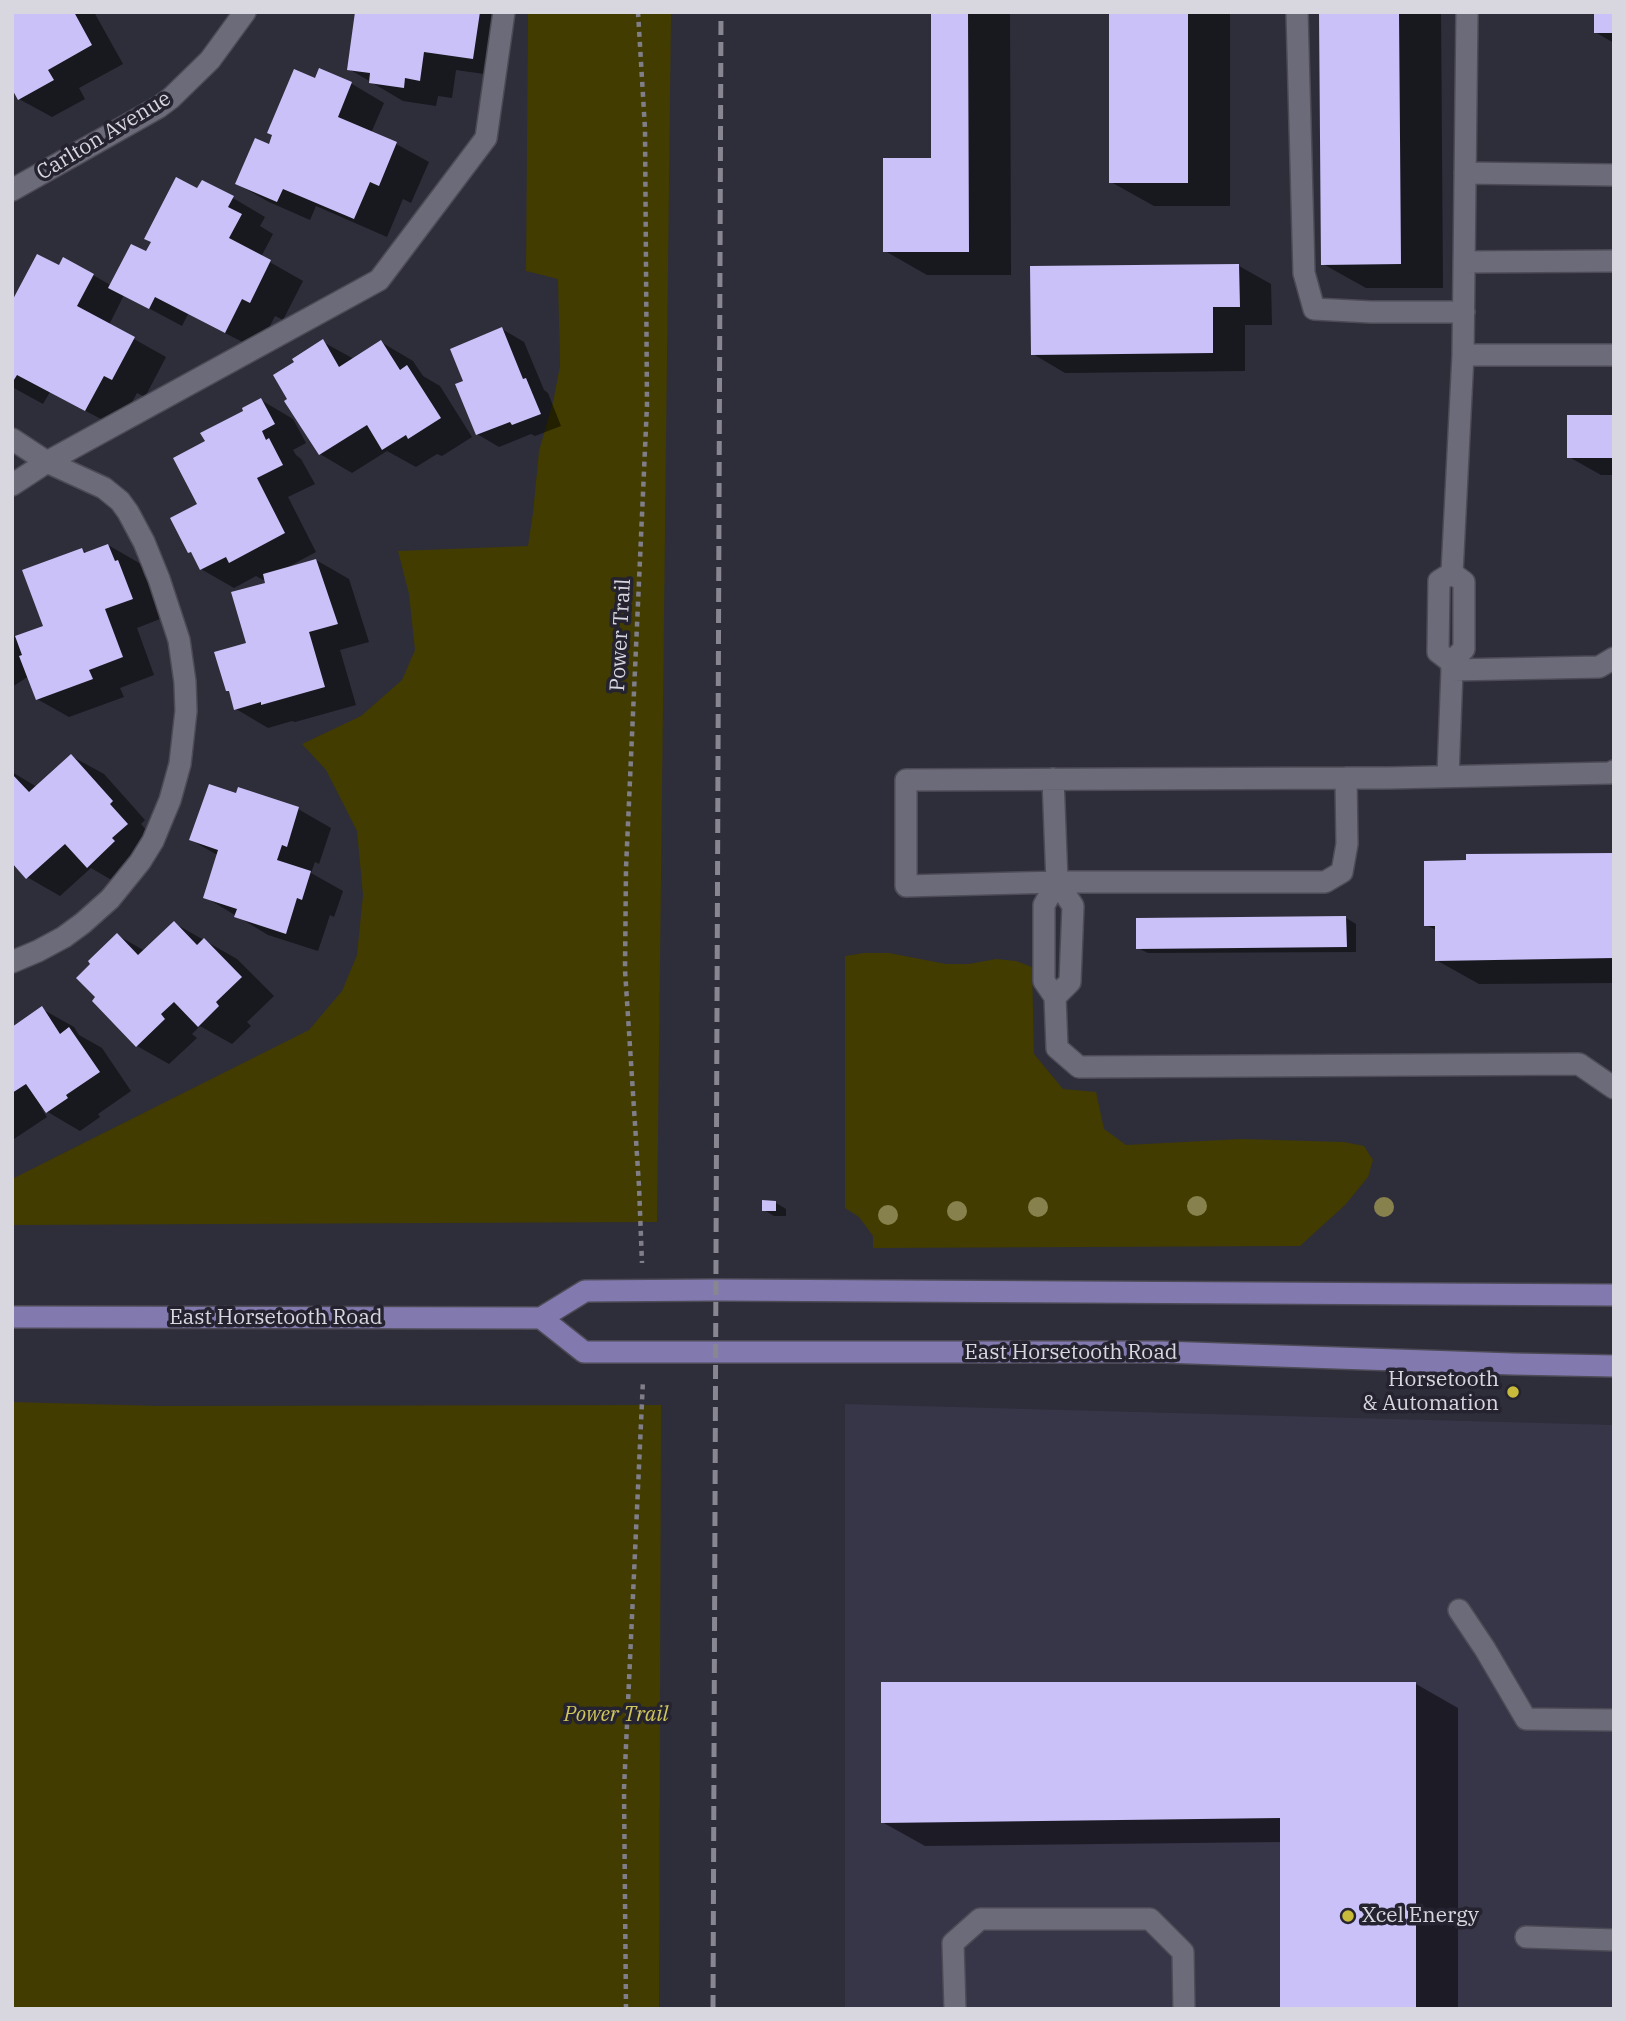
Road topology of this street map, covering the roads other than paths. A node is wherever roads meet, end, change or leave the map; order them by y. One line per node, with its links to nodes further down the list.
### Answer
1 (245, 12): 7 (street, Carlton Avenue)
2 (504, 12): 14 (street)
3 (1297, 12): 10 (street)
4 (1467, 12): 5 (street)
5 (1465, 173): 6 (street); 9 (street)
6 (1614, 175)
7 (12, 190)
8 (1614, 261): 9 (street)
9 (1464, 262): 10 (street)
10 (1464, 312): 11 (street)
11 (1463, 355): 12 (street); 17 (street)
12 (1614, 355)
13 (12, 439): 14 (street)
14 (47, 462): 15 (street); 23 (street)
15 (12, 485)
16 (1614, 658): 17 (street)
17 (1451, 666): 19 (street)
18 (1614, 771): 19 (street)
19 (1448, 776): 20 (street)
20 (1346, 778): 21 (street); 22 (street)
21 (1053, 779): 22 (street); 22 (street)
22 (1057, 881): 24 (street)
23 (12, 962)
24 (1614, 1088)
25 (1614, 1295): 27 (main road)
26 (12, 1317): 27 (main road, East Horsetooth Road)
27 (541, 1318): 28 (main road, East Horsetooth Road)
28 (1614, 1366)
29 (1459, 1609): 30 (street)
30 (1614, 1720)
31 (1526, 1937): 32 (street)
32 (1614, 1940)
33 (954, 2009): 34 (street)
34 (1184, 2009)

